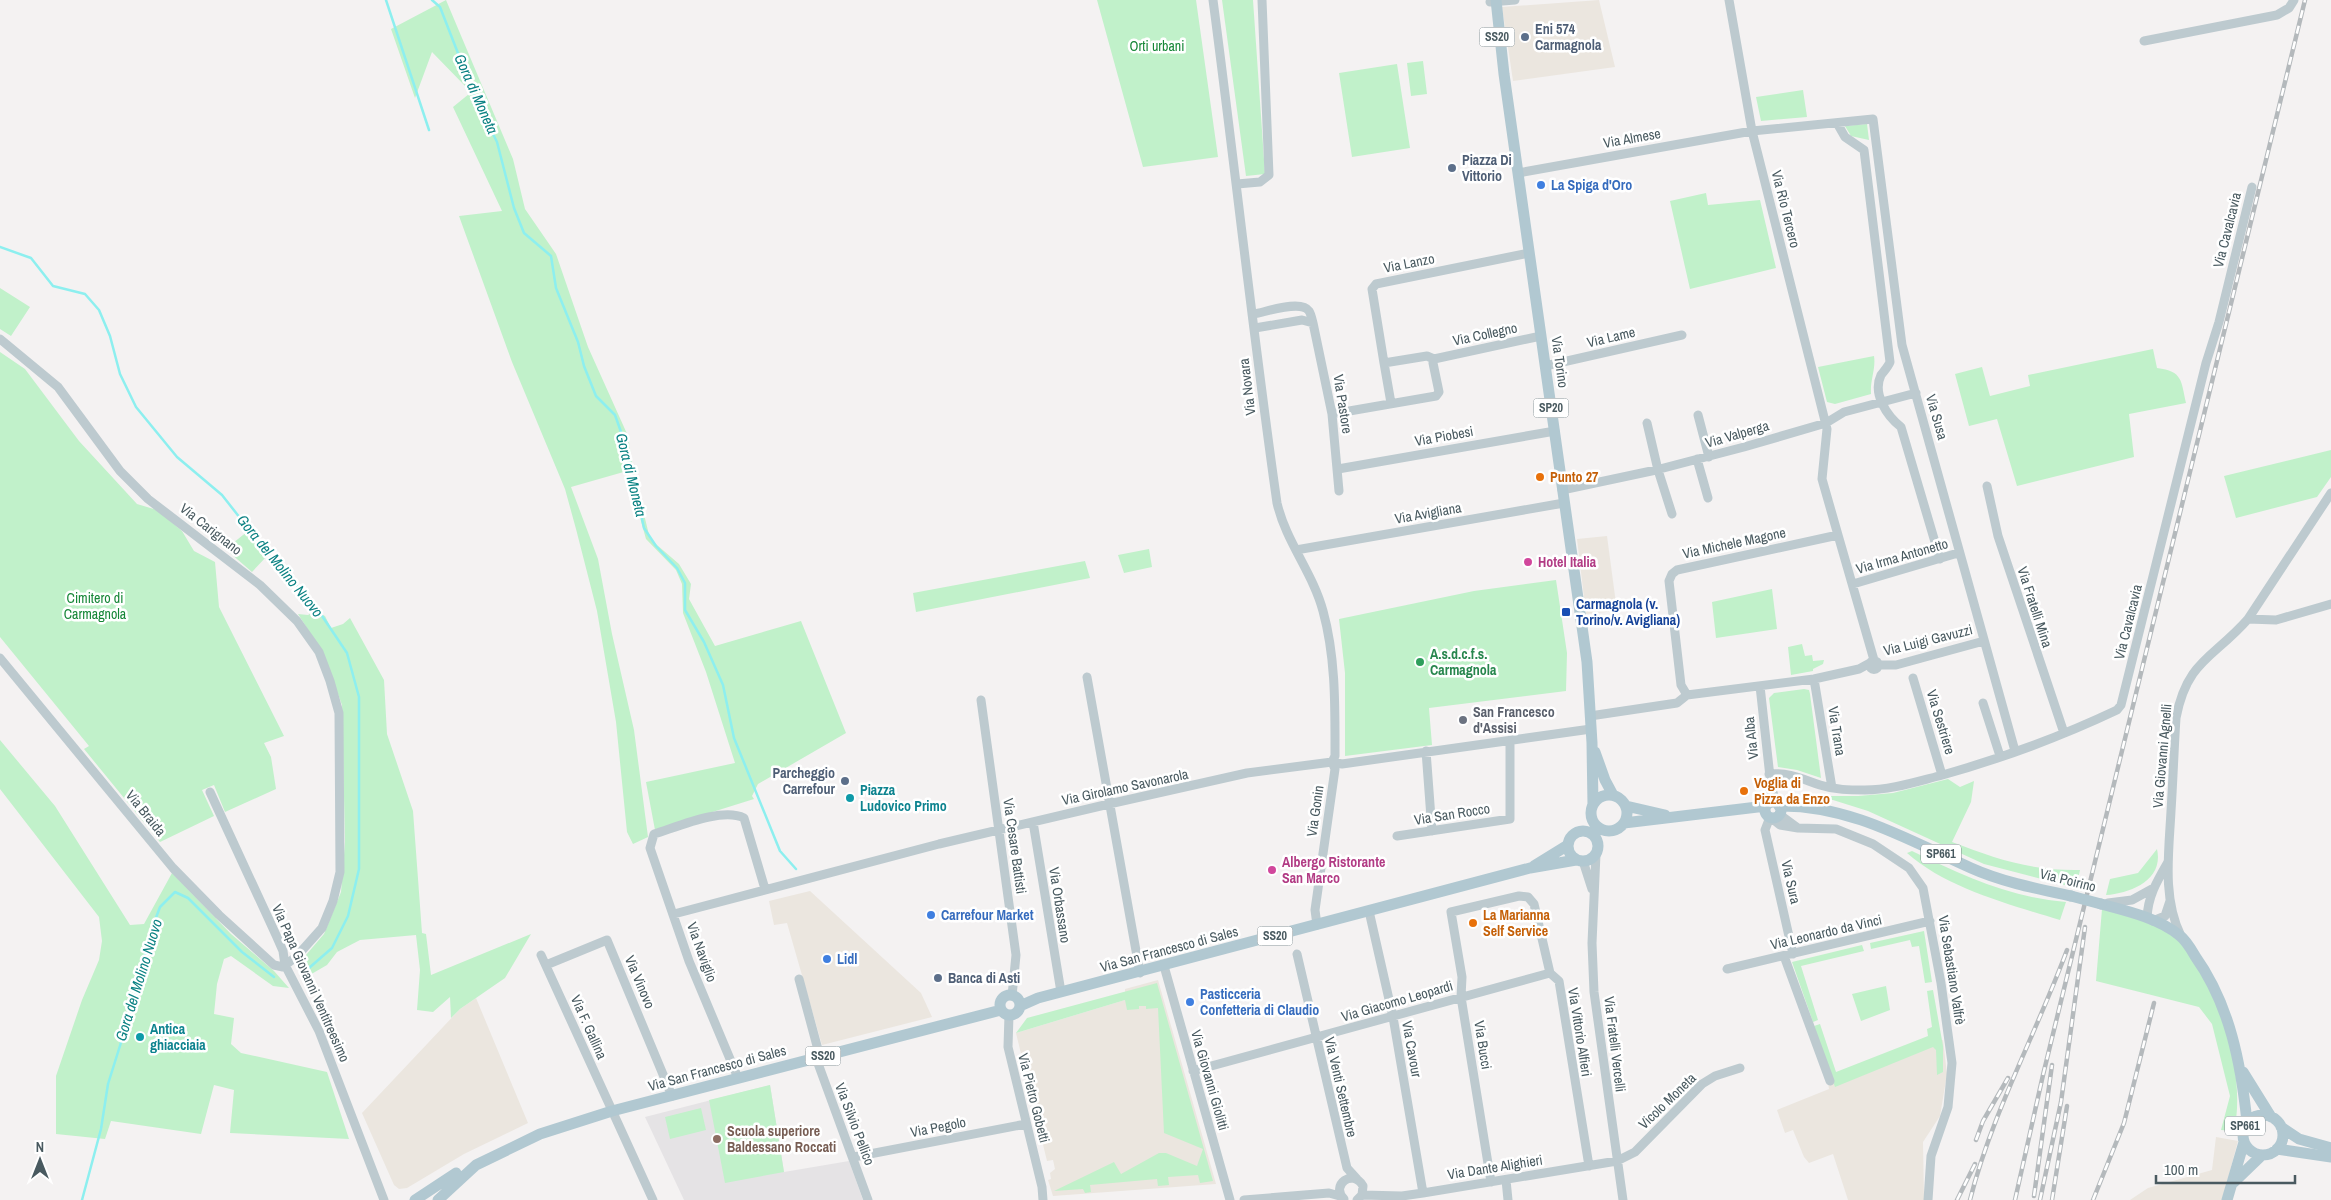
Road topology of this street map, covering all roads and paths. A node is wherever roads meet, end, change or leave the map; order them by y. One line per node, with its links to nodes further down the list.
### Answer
1 (1213, 0): 12 (street, Via Novara)
2 (1262, 0): 12 (street)
3 (1515, 0): 6 (street)
4 (1729, 0): 10 (street, Via Rio Tercero)
5 (2294, 0): 7 (street)
6 (1493, 1): 8 (main road, SS20)
7 (2144, 41)
8 (1504, 74): 11 (main road, Via Torino / SP20)
9 (1837, 123): 10 (street, Via Susa); 24 (street, Via Susa); 25 (street)
10 (1752, 131): 11 (street, Via Almese); 30 (street, Via Rio Tercero)
11 (1518, 173): 14 (main road, Via Torino / SP20)
12 (1237, 184): 15 (street, Via Novara)
13 (2252, 187): 62 (street, Via Cavalcavia)
14 (1529, 253): 19 (main road, Via Torino / SP20); 22 (street, Via Lanzo)
15 (1254, 314): 16 (street); 17 (street, Via Novara)
16 (1313, 323): 17 (street); 27 (street, Via Pastore)
17 (1255, 328): 44 (street, Via Novara)
18 (1682, 335): 23 (street, Via Lame)
19 (1541, 336): 21 (street, Via Collegno); 23 (main road, Via Torino / SP20)
20 (0, 339): 106 (street, Via Carignano)
21 (1434, 359): 22 (street, Via Collegno); 26 (street)
22 (1384, 363): 26 (street, Via Lanzo)
23 (1545, 366): 31 (main road, Via Torino / SP20)
24 (1916, 393): 25 (street, Via Valperga); 45 (street, Via Susa)
25 (1882, 402): 30 (street, Via Valperga); 46 (street)
26 (1391, 403): 27 (street)
27 (1332, 414): 34 (street, Via Pastore)
28 (1698, 415): 32 (street)
29 (1647, 423): 35 (street)
30 (1826, 423): 32 (street, Via Valperga); 43 (street)
31 (1555, 431): 34 (street, Via Piobesi); 37 (main road, Via Torino / SP20)
32 (1709, 457): 33 (street, Via Valperga)
33 (1696, 459): 35 (street, Via Valperga); 40 (street)
34 (1338, 469): 38 (street, Via Pastore)
35 (1658, 470): 37 (street, Via Valperga); 42 (street)
36 (1987, 486): 62 (street, Via Fratelli Mina)
37 (1562, 490): 41 (main road, Via Torino / SP20)
38 (1338, 492)
39 (2331, 493): 49 (street, Via Giovanni Agnelli)
40 (1708, 498)
41 (1564, 503): 44 (street, Via Avigliana); 60 (main road, Via Torino / SP20)
42 (1672, 514)
43 (1838, 535): 47 (street); 57 (street, Via Michele Magone)
44 (1296, 550): 68 (street, Via Novara)
45 (1958, 553): 46 (street, Via Irma Antonetto); 50 (street, Via Susa)
46 (1940, 558): 47 (street, Via Irma Antonetto)
47 (1853, 584): 52 (street)
48 (2331, 604): 49 (street)
49 (2248, 620): 89 (street, Via Giovanni Agnelli)
50 (1984, 640): 52 (street, Via Luigi Gavuzzi); 66 (street, Via Susa)
51 (0, 658): 106 (street, Via Braida)
52 (1873, 664): 55 (street)
53 (1087, 677): 74 (street)
54 (1913, 678): 70 (street, Via Sestriere)
55 (1814, 679): 56 (street); 71 (street, Via Trana)
56 (1760, 686): 57 (street); 69 (street, Via Alba)
57 (1687, 695): 60 (street)
58 (981, 700): 81 (street, Via Cesare Battisti)
59 (1983, 702): 67 (street)
60 (1590, 716): 61 (main road, Via Torino / SP20)
61 (1590, 729): 63 (street, Via Girolamo Savonarola); 64 (main road, Via Torino / SP20)
62 (2064, 733): 66 (street, Via Cavalcavia)
63 (1510, 740): 65 (street, Via Girolamo Savonarola); 83 (street, Via San Rocco)
64 (1592, 743): 73 (main road, Via Torino); 77 (main road, Via Torino)
65 (1426, 751): 68 (street, Via Girolamo Savonarola); 83 (street)
66 (2014, 751): 67 (street, Via Cavalcavia)
67 (2000, 756): 70 (street, Via Cavalcavia)
68 (1332, 762): 74 (street, Via Girolamo Savonarola); 101 (street, Via Gonin)
69 (1769, 774): 71 (street, Via Cavalcavia); 76 (street, Via Alba)
70 (1942, 775): 71 (street, Via Cavalcavia)
71 (1832, 788)
72 (210, 792): 106 (street, Via Papa Giovanni Ventitreesimo)
73 (1613, 795): 75 (main road); 77 (main road)
74 (1110, 804): 79 (street, Via Girolamo Savonarola); 110 (street)
75 (1626, 806): 78 (main road, Via Poirino); 80 (main road)
76 (1772, 809): 78 (main road, Via Poirino / SP661); 95 (main road, Via Poirino / SP661, bridge); 100 (street, Via Sebastiano Valfrè); 105 (street, Via Sura)
77 (1592, 811): 82 (main road); 84 (main road)
78 (1674, 816): 80 (main road, Via Poirino)
79 (1032, 822): 81 (street, Via Girolamo Savonarola); 113 (street, Via Orbassano)
80 (1624, 823): 82 (main road)
81 (998, 830): 91 (street, Via Girolamo Savonarola); 114 (street, Via Cesare Battisti)
82 (1608, 830): 87 (main road)
83 (1432, 831): 85 (street, Via San Rocco)
84 (1580, 831): 86 (main road); 87 (main road)
85 (1397, 836)
86 (1568, 845): 88 (main road); 90 (main road, Via San Francesco di Sales / SS20)
87 (1597, 849): 88 (main road); 93 (street, Via Fratelli Vercelli)
88 (1579, 860): 90 (main road, Via San Francesco di Sales / SS20); 93 (street, Via Fratelli Vercelli)
89 (2168, 862): 92 (street); 94 (street, Via Giovanni Agnelli)
90 (1530, 868): 96 (main road, Via San Francesco di Sales / SS20)
91 (765, 889): 98 (street, Via Girolamo Savonarola); 98 (street, Via Naviglio)
92 (2152, 889): 95 (street); 99 (street)
93 (1592, 890): 138 (street, Via Fratelli Vercelli)
94 (2170, 900): 99 (street); 102 (street, Via Giovanni Agnelli)
95 (2101, 904): 99 (main road, Via Poirino / SP661)
96 (1369, 911): 101 (main road, Via San Francesco di Sales / SS20); 118 (street, Via Cavour)
97 (1451, 912): 111 (street, Via Vittorio Alfieri); 115 (street, Via Bucci)
98 (674, 914): 124 (street, Via Naviglio)
99 (2150, 919): 102 (main road, Via Poirino / SP661)
100 (1930, 921): 105 (street, Via Leonardo da Vinci); 164 (street, Via Sebastiano Valfrè)
101 (1316, 925): 108 (main road, Via San Francesco di Sales / SS20)
102 (2181, 936): 121 (main road, Via Poirino / SP661)
103 (1297, 954): 119 (street, Via Venti Settembre)
104 (541, 955): 107 (street, Via F. Gallina)
105 (1788, 955): 109 (street, Via Leonardo da Vinci); 125 (street, Via Sura)
106 (286, 965): 147 (street, Via Papa Giovanni Ventitreesimo)
107 (546, 965): 126 (street, Via Vinovo); 127 (street, Via F. Gallina)
108 (1164, 966): 110 (main road, Via San Francesco di Sales / SS20); 123 (street, Via Giovanni Giolitti)
109 (1727, 969)
110 (1140, 973): 113 (main road, Via San Francesco di Sales / SS20)
111 (1550, 973): 115 (street, Via Giacomo Leopardi); 140 (street, Via Vittorio Alfieri)
112 (799, 979): 120 (street, Via Silvio Pellico)
113 (1061, 992): 116 (main road, Via San Francesco di Sales / SS20)
114 (1012, 996): 116 (main road); 117 (main road)
115 (1461, 997): 118 (street, Via Giacomo Leopardi); 143 (street, Via Bucci)
116 (1020, 1006): 117 (main road)
117 (1005, 1012): 120 (main road, Via San Francesco di Sales / SS20); 130 (street, Via Pietro Gobetti)
118 (1393, 1017): 119 (street, Via Giacomo Leopardi); 150 (street, Via Cavour)
119 (1315, 1037): 123 (street, Via Giacomo Leopardi); 141 (street, Via Venti Settembre)
120 (818, 1057): 124 (main road, Via San Francesco di Sales / SS20); 137 (street, Via Silvio Pellico)
121 (2240, 1066): 128 (main road, Via Poirino / SP661); 129 (main road, Via Poirino / SP661)
122 (1740, 1068): 138 (street, Vicolo Moneta)
123 (1193, 1071): 160 (street, Via Giovanni Giolitti)
124 (738, 1078): 126 (main road, Via San Francesco di Sales / SS20)
125 (1830, 1081)
126 (672, 1096): 127 (main road, Via San Francesco di Sales / SS20)
127 (612, 1111): 139 (main road, Via San Francesco di Sales / SS20); 156 (street, Via F. Gallina)
128 (2271, 1117): 129 (main road, SP661); 131 (main road, Via Poirino / SP661)
129 (2247, 1122): 132 (main road, Via Poirino / SP661)
130 (1026, 1124): 137 (street, Via Pegolo); 146 (street, Via Pietro Gobetti)
131 (2281, 1127): 133 (main road, SP661); 134 (main road, Via Poirino)
132 (2244, 1142): 135 (main road, SP661); 145 (main road, SP661)
133 (2277, 1148): 135 (main road, SP661); 136 (main road)
134 (2331, 1148)
135 (2262, 1154): 145 (main road)
136 (2331, 1157)
137 (854, 1158): 157 (street, Via Silvio Pellico)
138 (1617, 1161): 140 (street, Via Dante Alighieri); 163 (street, Via Fratelli Vercelli)
139 (476, 1164): 154 (main road, Via San Francesco di Sales / SS20); 155 (main road, Via San Francesco di Sales / SS20)
140 (1589, 1166): 142 (street, Via Dante Alighieri)
141 (1346, 1168): 144 (street); 148 (street)
142 (1506, 1180): 143 (street, Via Dante Alighieri); 162 (street)
143 (1491, 1182): 150 (street, Via Dante Alighieri)
144 (1341, 1184): 148 (street, Via Dante Alighieri); 149 (street); 151 (street)
145 (2233, 1184): 165 (main road, SP661)
146 (1042, 1187): 158 (street, Via Pietro Gobetti); 159 (street, Via Pietro Gobetti)
147 (380, 1188): 152 (street, Via Papa Giovanni Ventitreesimo); 153 (street, Via Papa Giovanni Ventitreesimo)
148 (1360, 1190): 150 (street, Via Dante Alighieri)
149 (1329, 1193): 151 (street); 161 (street)
150 (1427, 1195)
151 (1343, 1199)
152 (384, 1200)
153 (393, 1200)
154 (415, 1200)
155 (438, 1200)
156 (653, 1200)
157 (868, 1200)
158 (1043, 1200)
159 (1050, 1200)
160 (1230, 1200)
161 (1244, 1200)
162 (1508, 1200)
163 (1623, 1200)
164 (1928, 1200)
165 (2227, 1200)

